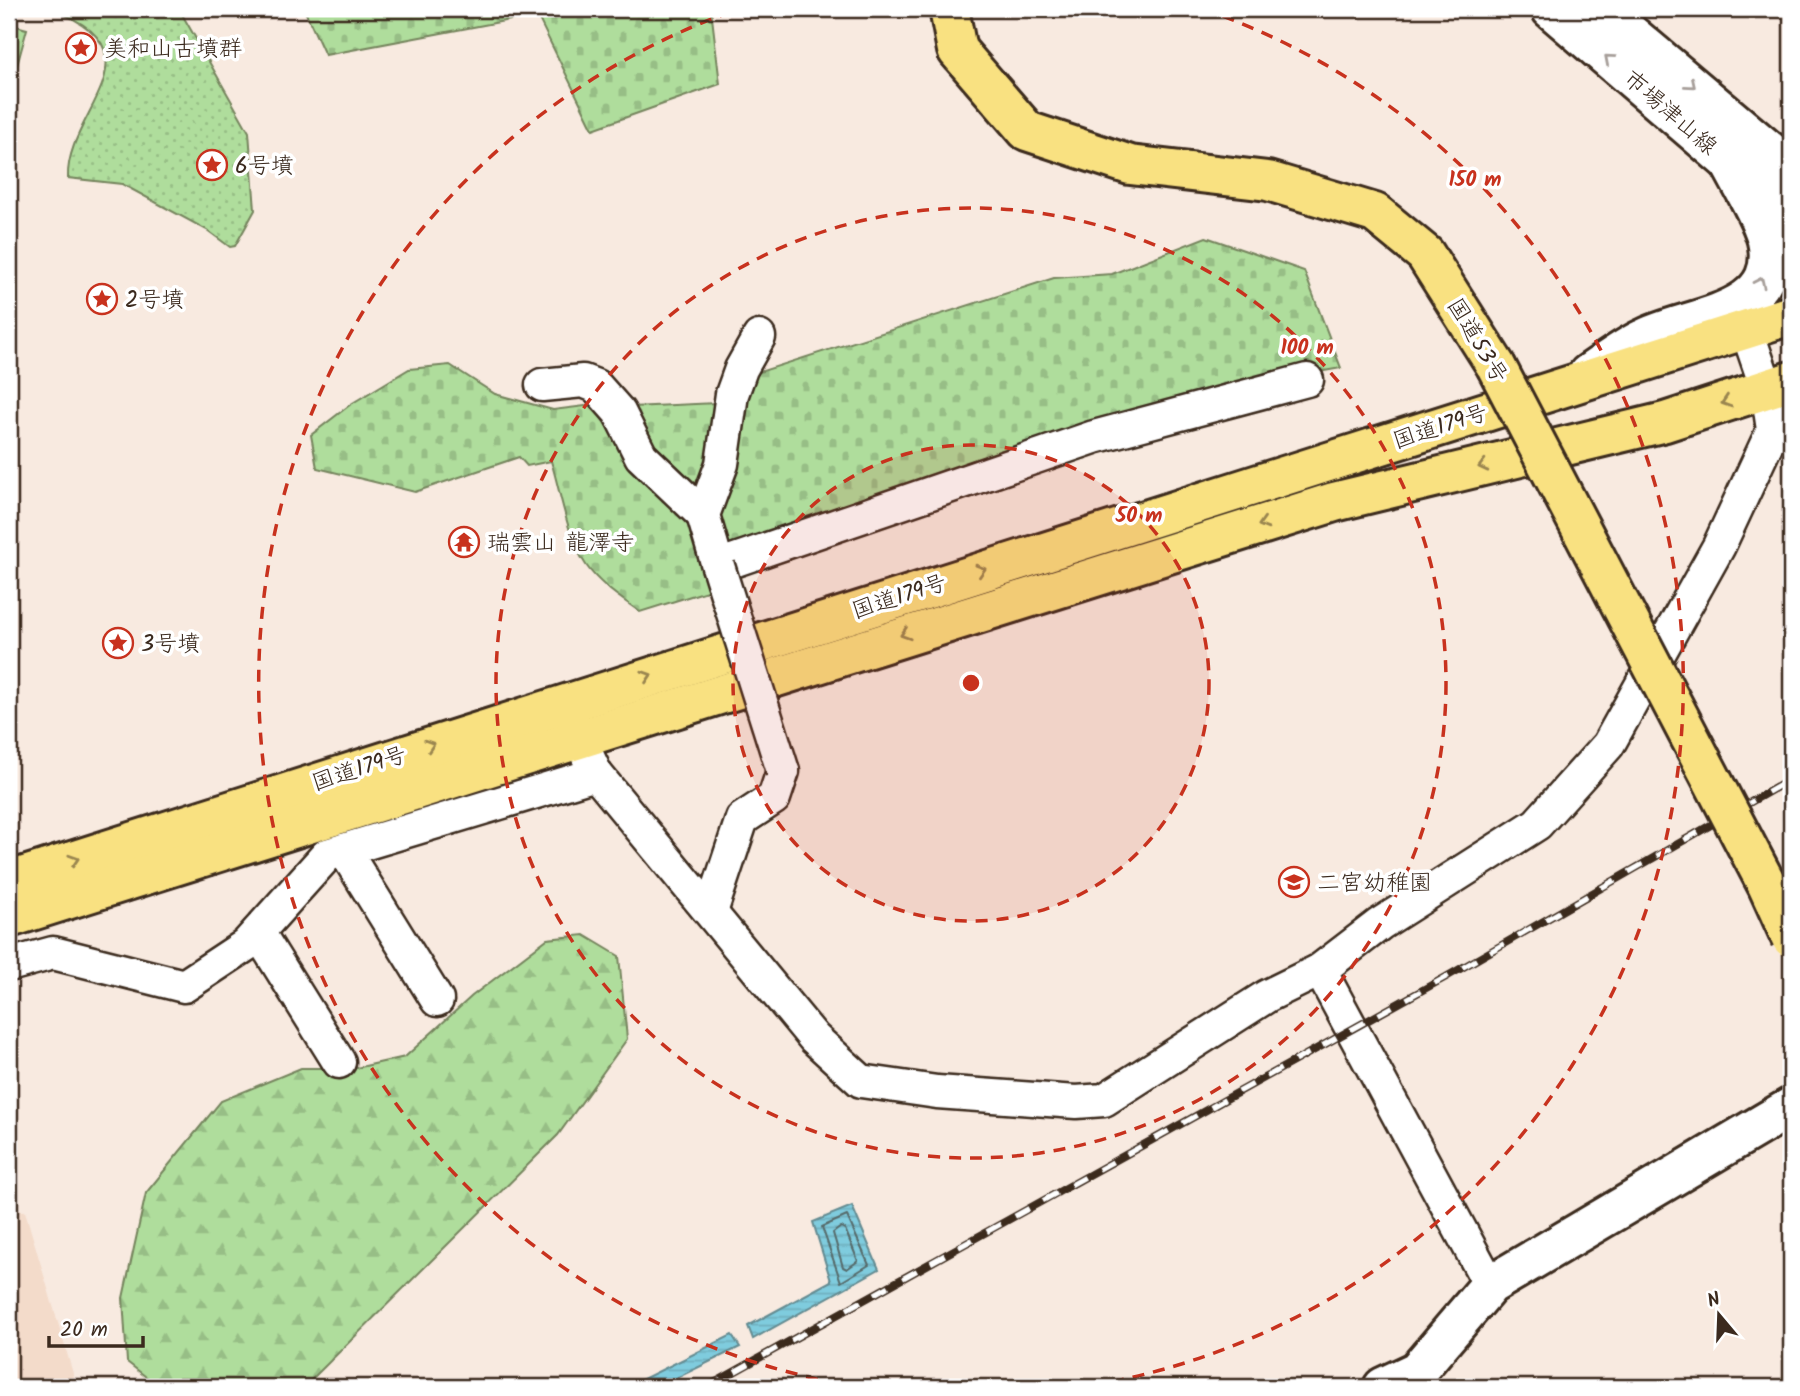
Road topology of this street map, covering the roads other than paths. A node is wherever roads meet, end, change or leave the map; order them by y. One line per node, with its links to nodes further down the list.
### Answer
1 (949, 9): 24 (highway, 国道53号, bridge)
2 (1551, 9): 4 (main road, 市場津山線, one-way to 2)
3 (1601, 9): 5 (main road, 市場津山線, one-way to 5)
4 (1730, 163): 6 (main road, 市場津山線); 11 (main road, one-way to 4)
5 (1791, 169)
6 (1791, 215)
7 (1791, 315): 8 (highway, 国道179号)
8 (1746, 328): 11 (highway, 国道179号); 13 (street)
9 (759, 337): 14 (street)
10 (1307, 380): 15 (street)
11 (1575, 382): 16 (highway, 国道179号, one-way to 11)
12 (542, 385): 14 (street)
13 (1779, 385): 17 (highway, 国道179号, one-way to 17); 26 (street)
14 (703, 515): 15 (street)
15 (718, 566): 21 (street, bridge)
16 (561, 704): 17 (street); 20 (highway, 国道179号, one-way to 16)
17 (580, 738): 18 (street); 22 (highway, 国道179号)
18 (596, 774): 19 (street); 21 (street)
19 (345, 850): 23 (street); 27 (street)
20 (9, 881)
21 (711, 912): 26 (street)
22 (9, 918)
23 (258, 932): 25 (street); 28 (street)
24 (1791, 938)
25 (9, 965)
26 (1320, 970): 30 (street)
27 (437, 1000)
28 (339, 1062)
29 (1791, 1107): 30 (main road)
30 (1490, 1285): 31 (main road)
31 (1383, 1387)

